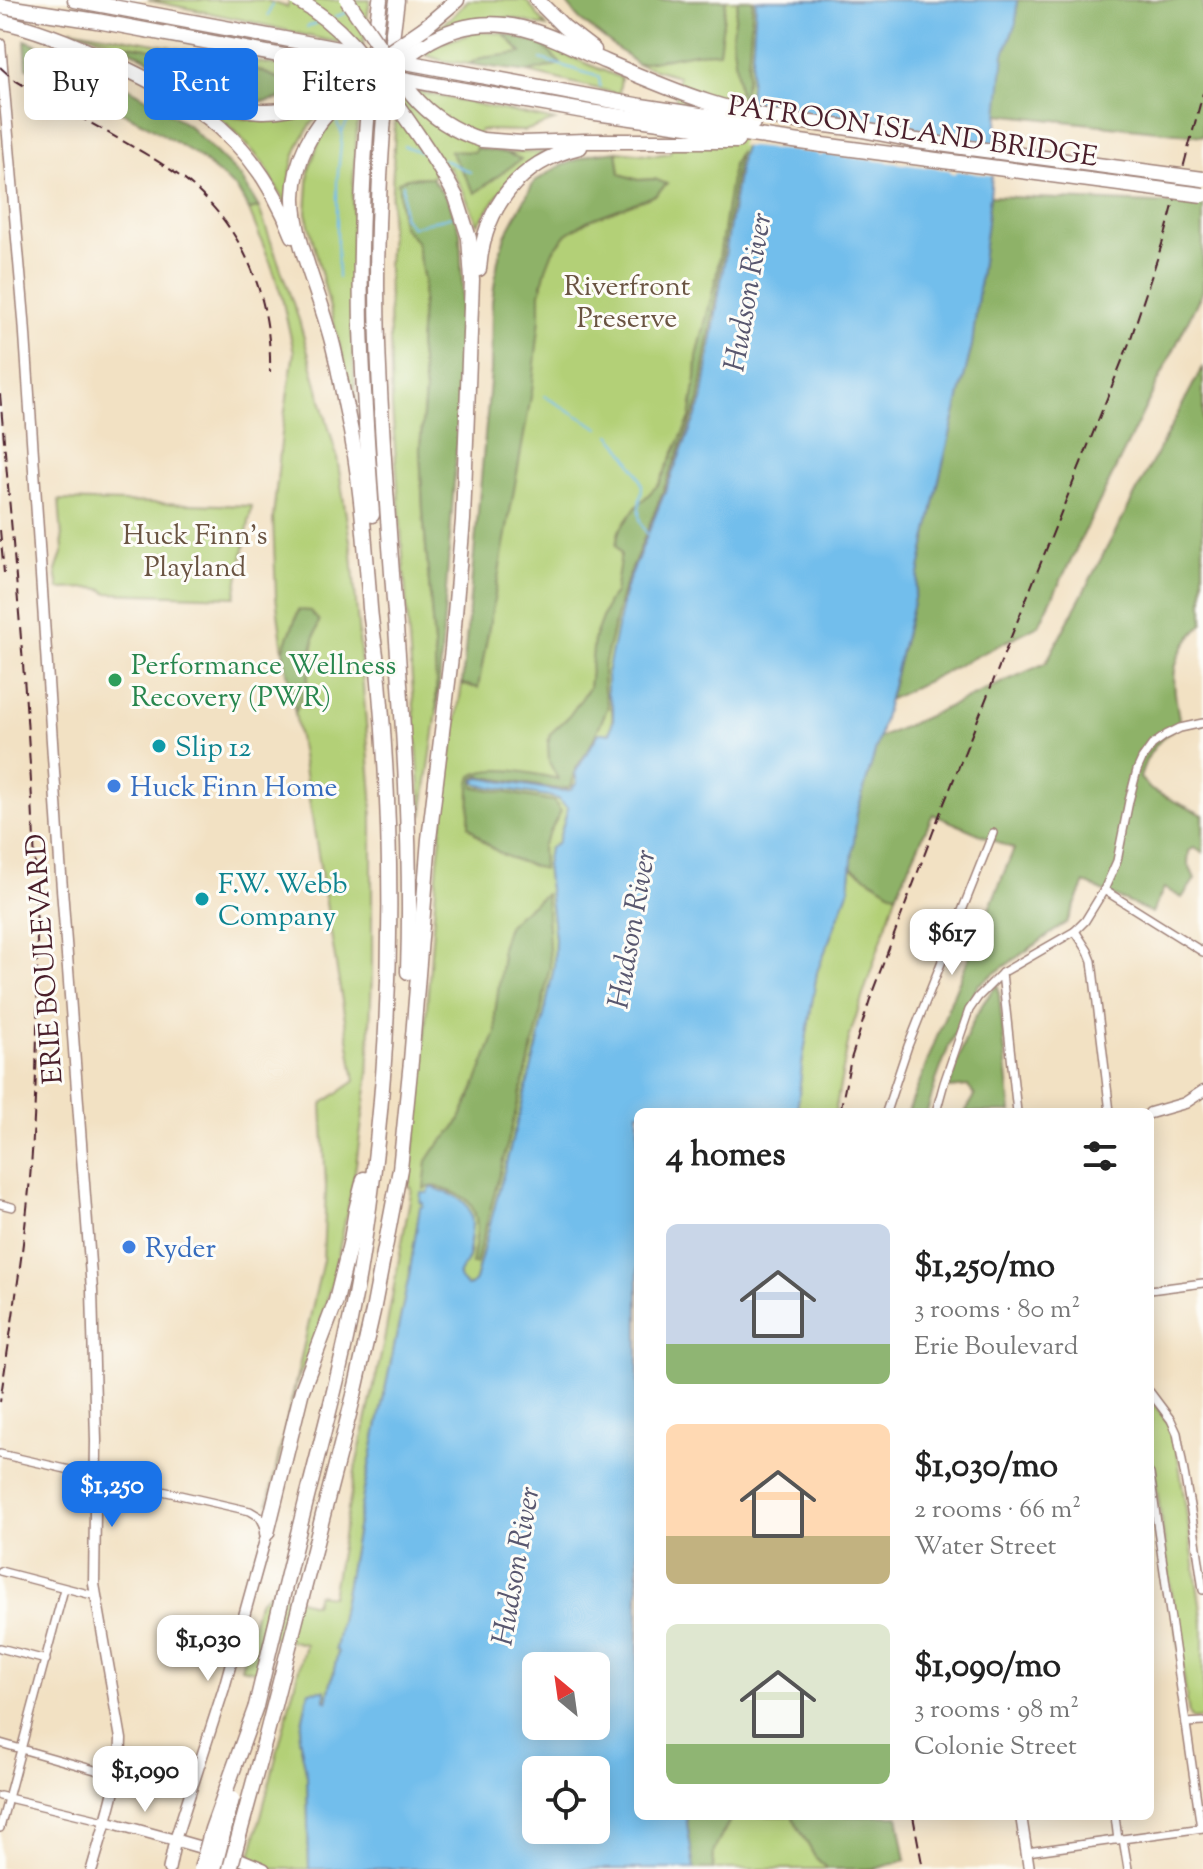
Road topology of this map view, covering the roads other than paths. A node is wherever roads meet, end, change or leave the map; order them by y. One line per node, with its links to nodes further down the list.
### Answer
1 (75, 0): 15 (highway, bridge)
2 (297, 0): 21 (highway, bridge)
3 (347, 0): 17 (highway, bridge)
4 (380, 0): 23 (highway)
5 (397, 0): 39 (highway)
6 (457, 0): 12 (highway, bridge)
7 (537, 0): 13 (highway)
8 (0, 6): 15 (highway, bridge)
9 (0, 21): 11 (highway)
10 (0, 44): 44 (street, ERIE BOULEVARD)
11 (78, 48)
12 (128, 67)
13 (625, 69): 16 (highway); 22 (highway, bridge)
14 (128, 70): 22 (highway)
15 (617, 109): 16 (highway, PATROON ISLAND BRIDGE); 18 (highway, PATROON ISLAND BRIDGE)
16 (917, 141): 19 (highway, PATROON ISLAND BRIDGE, bridge)
17 (614, 142): 18 (highway); 21 (highway)
18 (822, 145): 20 (highway, PATROON ISLAND BRIDGE, bridge)
19 (1203, 179)
20 (1203, 195)
21 (470, 365): 39 (highway)
22 (337, 369): 23 (highway)
23 (379, 680): 36 (highway)
24 (1203, 723): 26 (street)
25 (993, 833): 31 (street)
26 (1104, 890): 27 (street); 28 (street)
27 (1075, 931): 29 (street); 34 (street)
28 (1201, 948)
29 (1002, 973): 32 (street); 33 (street)
30 (1202, 1096): 35 (street)
31 (887, 1108)
32 (937, 1108)
33 (1016, 1108)
34 (1110, 1108)
35 (1154, 1112)
36 (377, 1133): 46 (highway); 54 (highway)
37 (0, 1204): 38 (street)
38 (12, 1207)
39 (388, 1228): 57 (highway)
40 (1203, 1283): 41 (street)
41 (1154, 1289)
42 (1154, 1397): 47 (street)
43 (0, 1454): 44 (street)
44 (95, 1477): 46 (street); 51 (street, ERIE BOULEVARD)
45 (1154, 1502): 56 (street)
46 (267, 1533): 68 (street)
47 (1199, 1534): 50 (street)
48 (0, 1571): 49 (street)
49 (64, 1589): 51 (street); 53 (street)
50 (1203, 1590)
51 (96, 1596): 60 (street, ERIE BOULEVARD)
52 (0, 1648): 53 (street)
53 (46, 1660): 59 (street)
54 (256, 1706): 72 (highway, bridge); 73 (highway, bridge)
55 (1203, 1722): 56 (street)
56 (1186, 1723): 66 (street)
57 (265, 1740): 74 (highway, bridge); 75 (highway, bridge)
58 (0, 1743): 59 (street)
59 (22, 1750): 60 (street); 61 (street)
60 (116, 1776): 64 (street, ERIE BOULEVARD)
61 (4, 1797): 64 (street); 65 (street)
62 (1022, 1820): 69 (street)
63 (1116, 1820): 67 (street)
64 (105, 1821): 68 (street); 70 (street, ERIE BOULEVARD)
65 (0, 1828)
66 (1202, 1828): 67 (street)
67 (1121, 1839): 69 (street); 78 (street)
68 (175, 1840): 71 (main road); 76 (main road)
69 (1027, 1852): 77 (street)
70 (92, 1869)
71 (169, 1869)
72 (201, 1869)
73 (214, 1869)
74 (230, 1869)
75 (240, 1869)
76 (264, 1869)
77 (1029, 1869)
78 (1128, 1869)

